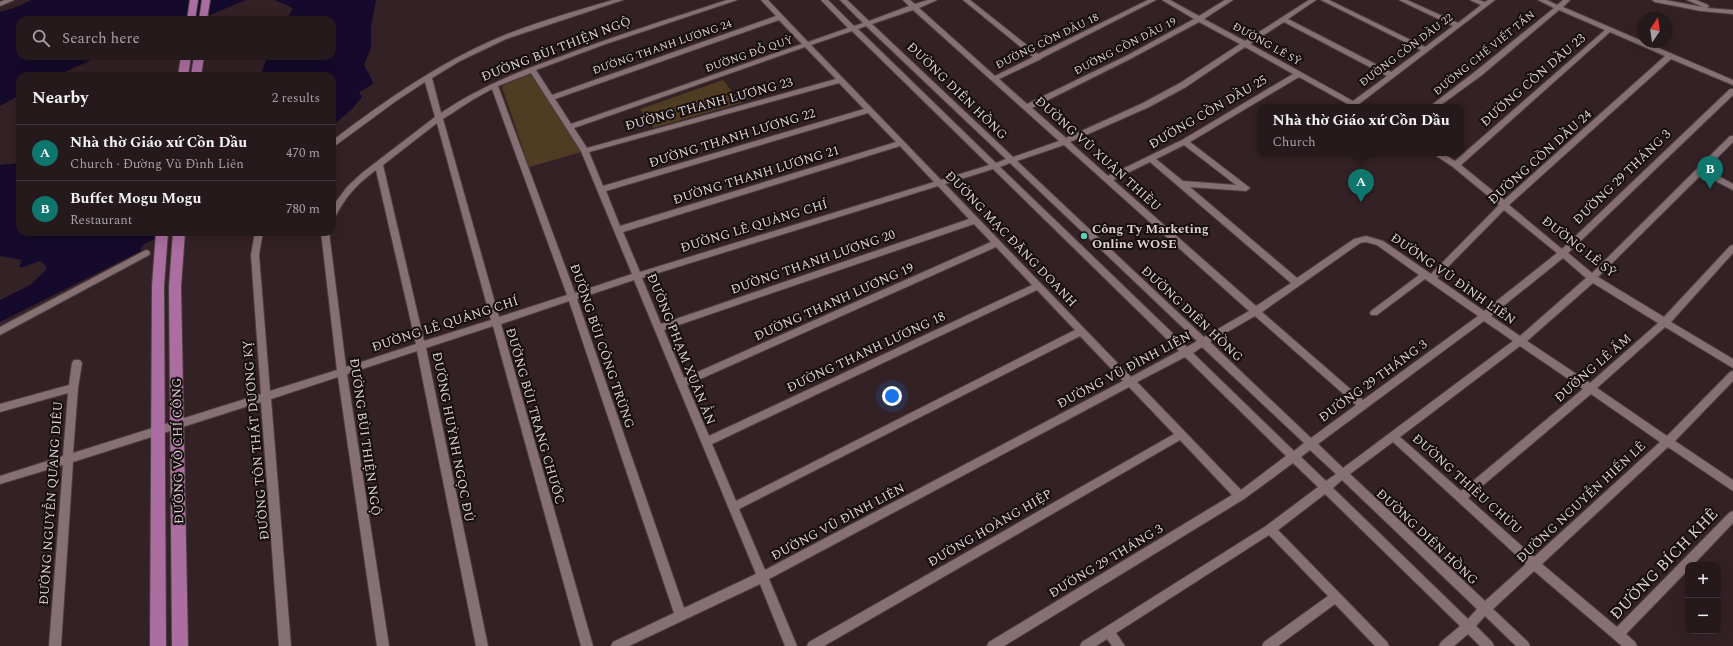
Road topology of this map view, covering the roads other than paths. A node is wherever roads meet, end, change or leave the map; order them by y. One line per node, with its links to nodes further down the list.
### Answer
1 (11, 0): 24 (street)
2 (194, 0): 29 (main road)
3 (206, 0): 30 (main road)
4 (620, 0): 50 (street)
5 (734, 0): 45 (street, ĐƯỜNG BÙI THIỆN NGỘ)
6 (764, 0): 31 (street, ĐƯỜNG MẠC ĐĂNG DOANH)
7 (824, 0): 36 (street, ĐƯỜNG DIÊN HỒNG)
8 (843, 0): 34 (street, ĐƯỜNG DIÊN HỒNG)
9 (906, 0): 26 (street, ĐƯỜNG VŨ XUÂN THIỀU)
10 (934, 0): 26 (street, ĐƯỜNG ĐỖ QUỲ)
11 (966, 0): 42 (street)
12 (1153, 0): 42 (street, ĐƯỜNG CỒN DẦU 18)
13 (1165, 0): 32 (street, ĐƯỜNG LÊ SỸ)
14 (1230, 0): 32 (street, ĐƯỜNG CỒN DẦU 19)
15 (1313, 0): 33 (street, ĐƯỜNG LÊ QUẢNG CHÍ)
16 (1324, 0): 40 (street)
17 (1402, 0): 35 (street)
18 (1473, 0): 25 (street)
19 (1492, 0): 25 (street, ĐƯỜNG CỒN DẦU 22)
20 (1541, 0): 27 (street)
21 (1567, 0): 27 (street, ĐƯỜNG CHẾ VIẾT TẤN)
22 (1655, 0): 23 (street)
23 (1692, 3): 28 (street)
24 (0, 4)
25 (1485, 6): 35 (street, ĐƯỜNG CỒN DẦU 22)
26 (914, 7): 34 (street, ĐƯỜNG ĐỖ QUỲ); 51 (street, ĐƯỜNG VŨ XUÂN THIỀU)
27 (1558, 8): 37 (street); 59 (street, ĐƯỜNG CHẾ VIẾT TẤN)
28 (1733, 12)
29 (192, 16)
30 (204, 16)
31 (780, 17): 38 (street, ĐƯỜNG MẠC ĐĂNG DOANH); 56 (street, ĐƯỜNG THANH LƯƠNG 24)
32 (1199, 19): 39 (street, ĐƯỜNG LÊ SỸ); 60 (street, ĐƯỜNG CỒN DẦU 19)
33 (1283, 19): 39 (street, ĐƯỜNG LÊ QUẢNG CHÍ); 49 (street)
34 (867, 23): 36 (street, ĐƯỜNG ĐỖ QUỲ); 72 (street, ĐƯỜNG DIÊN HỒNG)
35 (1457, 25): 40 (street, ĐƯỜNG CỒN DẦU 22)
36 (853, 28): 38 (street, ĐƯỜNG ĐỖ QUỲ); 75 (street, ĐƯỜNG DIÊN HỒNG)
37 (1609, 30): 41 (street); 74 (street, ĐƯỜNG CỒN DẦU 23)
38 (807, 45): 52 (street, ĐƯỜNG MẠC ĐĂNG DOANH); 63 (street, ĐƯỜNG ĐỖ QUỲ)
39 (1245, 45): 48 (street, ĐƯỜNG LÊ SỸ); 65 (street, ĐƯỜNG LÊ QUẢNG CHÍ)
40 (1425, 50): 49 (street, ĐƯỜNG CỒN DẦU 22)
41 (1670, 56): 53 (street); 82 (street, ĐƯỜNG CỒN DẦU 24)
42 (1039, 58): 51 (street, ĐƯỜNG CỒN DẦU 18)
43 (185, 60): 46 (main road)
44 (198, 60): 47 (main road)
45 (532, 70): 54 (street, ĐƯỜNG BÙI THIỆN NGỘ); 56 (street, ĐƯỜNG PHẠM XUÂN ẨN)
46 (184, 72)
47 (196, 72)
48 (1298, 74): 57 (street, ĐƯỜNG LÊ SỸ); 67 (street, ĐƯỜNG CỒN DẦU 25)
49 (1391, 75): 58 (street, ĐƯỜNG CỒN DẦU 22)
50 (428, 78): 62 (street, ĐƯỜNG BÙI TRANG CHƯỚC); 66 (street)
51 (994, 79): 60 (street, ĐƯỜNG VŨ XUÂN THIỀU)
52 (840, 80): 61 (street, ĐƯỜNG MẠC ĐĂNG DOANH); 69 (street, ĐƯỜNG THANH LƯƠNG 23)
53 (1733, 83)
54 (494, 86): 62 (street, ĐƯỜNG BÙI THIỆN NGỘ); 99 (street, ĐƯỜNG BÙI CÔNG TRỪNG)
55 (1733, 91): 93 (street, ĐƯỜNG 29 THÁNG 3)
56 (551, 98): 63 (street, ĐƯỜNG PHẠM XUÂN ẨN)
57 (1352, 104)
58 (1358, 104)
59 (1437, 104)
60 (1027, 107): 65 (street, ĐƯỜNG VŨ XUÂN THIỀU)
61 (869, 110): 68 (street, ĐƯỜNG MẠC ĐĂNG DOANH); 81 (street, ĐƯỜNG THANH LƯƠNG 22)
62 (439, 118): 73 (street, ĐƯỜNG BÙI THIỆN NGỘ); 103 (street, ĐƯỜNG BÙI TRANG CHƯỚC)
63 (570, 127): 69 (street, ĐƯỜNG PHẠM XUÂN ẨN)
64 (1733, 138): 76 (street)
65 (1066, 141): 72 (street, ĐƯỜNG LÊ QUẢNG CHÍ); 77 (street, ĐƯỜNG VŨ XUÂN THIỀU)
66 (336, 142)
67 (1185, 142): 71 (street, ĐƯỜNG CỒN DẦU 25); 79 (street)
68 (901, 143): 78 (street, ĐƯỜNG MẠC ĐĂNG DOANH); 85 (street, ĐƯỜNG THANH LƯƠNG 21)
69 (585, 151): 81 (street, ĐƯỜNG PHẠM XUÂN ẨN)
70 (1441, 156): 74 (street, ĐƯỜNG LÊ SỸ)
71 (1150, 158): 77 (street, ĐƯỜNG CỒN DẦU 25); 79 (street)
72 (1011, 160): 75 (street, ĐƯỜNG LÊ QUẢNG CHÍ); 109 (street, ĐƯỜNG DIÊN HỒNG)
73 (379, 165): 83 (street, ĐƯỜNG BÙI THIỆN NGỘ); 110 (street, ĐƯỜNG HUỲNH NGỌC ĐỦ)
74 (1456, 165): 82 (street, ĐƯỜNG LÊ SỸ)
75 (994, 166): 78 (street, ĐƯỜNG LÊ QUẢNG CHÍ); 111 (street, ĐƯỜNG DIÊN HỒNG)
76 (1701, 170): 80 (street); 96 (street)
77 (1108, 179): 100 (street, ĐƯỜNG VŨ XUÂN THIỀU)
78 (938, 183): 84 (street, ĐƯỜNG MẠC ĐĂNG DOANH); 94 (street, ĐƯỜNG LÊ QUẢNG CHÍ)
79 (1180, 184): 97 (street)
80 (1733, 187)
81 (602, 190): 85 (street, ĐƯỜNG PHẠM XUÂN ẨN)
82 (1505, 204): 93 (street, ĐƯỜNG LÊ SỸ); 95 (street, ĐƯỜNG CỒN DẦU 24)
83 (336, 205)
84 (975, 220): 90 (street, ĐƯỜNG MẠC ĐĂNG DOANH); 105 (street, ĐƯỜNG THANH LƯƠNG 20)
85 (618, 230): 94 (street, ĐƯỜNG PHẠM XUÂN ẨN)
86 (162, 236): 124 (main road, ĐƯỜNG VÕ CHÍ CÔNG)
87 (178, 236): 123 (main road, ĐƯỜNG VÕ CHÍ CÔNG)
88 (258, 236): 120 (street, ĐƯỜNG TÔN THẤT DƯƠNG KỴ)
89 (325, 236): 114 (street, ĐƯỜNG BÙI THIỆN NGỘ)
90 (997, 243): 98 (street, ĐƯỜNG MẠC ĐĂNG DOANH); 117 (street, ĐƯỜNG THANH LƯƠNG 19)
91 (1733, 248): 104 (street, ĐƯỜNG LÊ ẤM)
92 (146, 253): 106 (street)
93 (1562, 254): 96 (street, ĐƯỜNG LÊ SỸ); 102 (street, ĐƯỜNG 29 THÁNG 3)
94 (637, 276): 99 (street, ĐƯỜNG LÊ QUẢNG CHÍ); 105 (street, ĐƯỜNG PHẠM XUÂN ẨN)
95 (1428, 277): 97 (street, ĐƯỜNG VŨ ĐÌNH LIÊN); 101 (street, ĐƯỜNG CỒN DẦU 24); 102 (street, ĐƯỜNG VŨ ĐÌNH LIÊN)
96 (1592, 278): 104 (street, ĐƯỜNG LÊ SỸ); 108 (street)
97 (1297, 283): 100 (street, ĐƯỜNG VŨ ĐÌNH LIÊN)
98 (1038, 286): 107 (street, ĐƯỜNG MẠC ĐĂNG DOANH); 127 (street, ĐƯỜNG THANH LƯƠNG 18)
99 (572, 297): 103 (street, ĐƯỜNG LÊ QUẢNG CHÍ); 145 (street, ĐƯỜNG BÙI CÔNG TRỪNG)
100 (1256, 311): 109 (street, ĐƯỜNG VŨ ĐÌNH LIÊN); 121 (street, ĐƯỜNG VŨ XUÂN THIỀU)
101 (1374, 313)
102 (1484, 316): 108 (street, ĐƯỜNG VŨ ĐÌNH LIÊN); 121 (street, ĐƯỜNG 29 THÁNG 3)
103 (495, 322): 110 (street, ĐƯỜNG LÊ QUẢNG CHÍ); 155 (street, ĐƯỜNG BÙI TRANG CHƯỚC)
104 (1665, 322): 113 (street, ĐƯỜNG LÊ SỸ); 119 (street, ĐƯỜNG LÊ ẤM)
105 (659, 328): 117 (street, ĐƯỜNG PHẠM XUÂN ẨN)
106 (0, 331)
107 (1081, 331): 116 (street, ĐƯỜNG MẠC ĐĂNG DOANH); 138 (street)
108 (1520, 341): 119 (street, ĐƯỜNG VŨ ĐÌNH LIÊN); 126 (street)
109 (1203, 342): 111 (street, ĐƯỜNG VŨ ĐÌNH LIÊN); 129 (street, ĐƯỜNG DIÊN HỒNG)
110 (421, 346): 114 (street, ĐƯỜNG LÊ QUẢNG CHÍ); 154 (street, ĐƯỜNG HUỲNH NGỌC ĐỦ)
111 (1186, 352): 116 (street, ĐƯỜNG VŨ ĐÌNH LIÊN); 130 (street, ĐƯỜNG DIÊN HỒNG)
112 (77, 363): 118 (street, ĐƯỜNG NGUYỄN QUANG DIÊU)
113 (1733, 364)
114 (342, 371): 120 (street, ĐƯỜNG LÊ QUẢNG CHÍ); 153 (street, ĐƯỜNG BÙI THIỆN NGỘ)
115 (1733, 375): 128 (street, ĐƯỜNG NGUYỄN HIẾN LÊ)
116 (1130, 382): 125 (street, ĐƯỜNG MẠC ĐĂNG DOANH); 142 (street, ĐƯỜNG VŨ ĐÌNH LIÊN)
117 (681, 384): 127 (street, ĐƯỜNG PHẠM XUÂN ẨN)
118 (73, 388): 122 (street); 131 (street, ĐƯỜNG NGUYỄN QUANG DIÊU)
119 (1590, 389): 128 (street, ĐƯỜNG VŨ ĐÌNH LIÊN); 137 (street, ĐƯỜNG LÊ ẤM)
120 (265, 396): 123 (street, ĐƯỜNG LÊ QUẢNG CHÍ); 152 (street, ĐƯỜNG TÔN THẤT DƯƠNG KỴ)
121 (1363, 405): 129 (street, ĐƯỜNG 29 THÁNG 3)
122 (0, 408)
123 (178, 425): 124 (street, ĐƯỜNG LÊ QUẢNG CHÍ); 151 (main road, ĐƯỜNG VÕ CHÍ CÔNG)
124 (158, 430): 131 (street, ĐƯỜNG LÊ QUẢNG CHÍ); 150 (main road, ĐƯỜNG VÕ CHÍ CÔNG)
125 (1181, 435): 136 (street, ĐƯỜNG MẠC ĐĂNG DOANH); 158 (street, ĐƯỜNG HOÀNG HIỆP)
126 (1394, 437): 132 (street); 137 (street, ĐƯỜNG THIỀU CHỬU)
127 (706, 442): 138 (street, ĐƯỜNG PHẠM XUÂN ẨN)
128 (1667, 442): 134 (street, ĐƯỜNG VŨ ĐÌNH LIÊN); 141 (street, ĐƯỜNG NGUYỄN HIẾN LÊ)
129 (1310, 444): 130 (street, ĐƯỜNG 29 THÁNG 3); 132 (street, ĐƯỜNG DIÊN HỒNG)
130 (1293, 456): 135 (street, ĐƯỜNG DIÊN HỒNG); 136 (street, ĐƯỜNG 29 THÁNG 3)
131 (69, 457): 133 (street, ĐƯỜNG LÊ QUẢNG CHÍ); 149 (street, ĐƯỜNG NGUYỄN QUANG DIÊU)
132 (1343, 476): 135 (street); 144 (street, ĐƯỜNG DIÊN HỒNG)
133 (0, 480)
134 (1733, 486)
135 (1326, 488): 140 (street); 146 (street, ĐƯỜNG DIÊN HỒNG)
136 (1240, 496): 159 (street, ĐƯỜNG 29 THÁNG 3)
137 (1461, 498): 141 (street, ĐƯỜNG THIỀU CHỬU)
138 (733, 507): 142 (street, ĐƯỜNG PHẠM XUÂN ẨN)
139 (1733, 516): 148 (street, ĐƯỜNG BÍCH KHÊ)
140 (1270, 529): 143 (street); 147 (street)
141 (1534, 564): 144 (street, ĐƯỜNG NGUYỄN HIẾN LÊ); 148 (street, ĐƯỜNG THIỀU CHỬU)
142 (762, 577): 145 (street, ĐƯỜNG VŨ ĐÌNH LIÊN); 157 (street, ĐƯỜNG PHẠM XUÂN ẨN)
143 (1336, 597): 162 (street); 163 (street)
144 (1484, 608): 146 (street, ĐƯỜNG NGUYỄN HIẾN LÊ); 166 (street, ĐƯỜNG DIÊN HỒNG)
145 (680, 616): 156 (street, ĐƯỜNG VŨ ĐÌNH LIÊN)
146 (1468, 627): 164 (street, ĐƯỜNG NGUYỄN HIẾN LÊ); 165 (street, ĐƯỜNG DIÊN HỒNG)
147 (1108, 632): 160 (street); 161 (street)
148 (1618, 634): 167 (street, ĐƯỜNG THIỀU CHỬU)
149 (55, 646)
150 (158, 646)
151 (180, 646)
152 (285, 646)
153 (383, 646)
154 (482, 646)
155 (586, 646)
156 (617, 646)
157 (791, 646)
158 (813, 646)
159 (993, 646)
160 (1086, 646)
161 (1119, 646)
162 (1268, 646)
163 (1383, 646)
164 (1445, 646)
165 (1488, 646)
166 (1524, 646)
167 (1631, 646)

